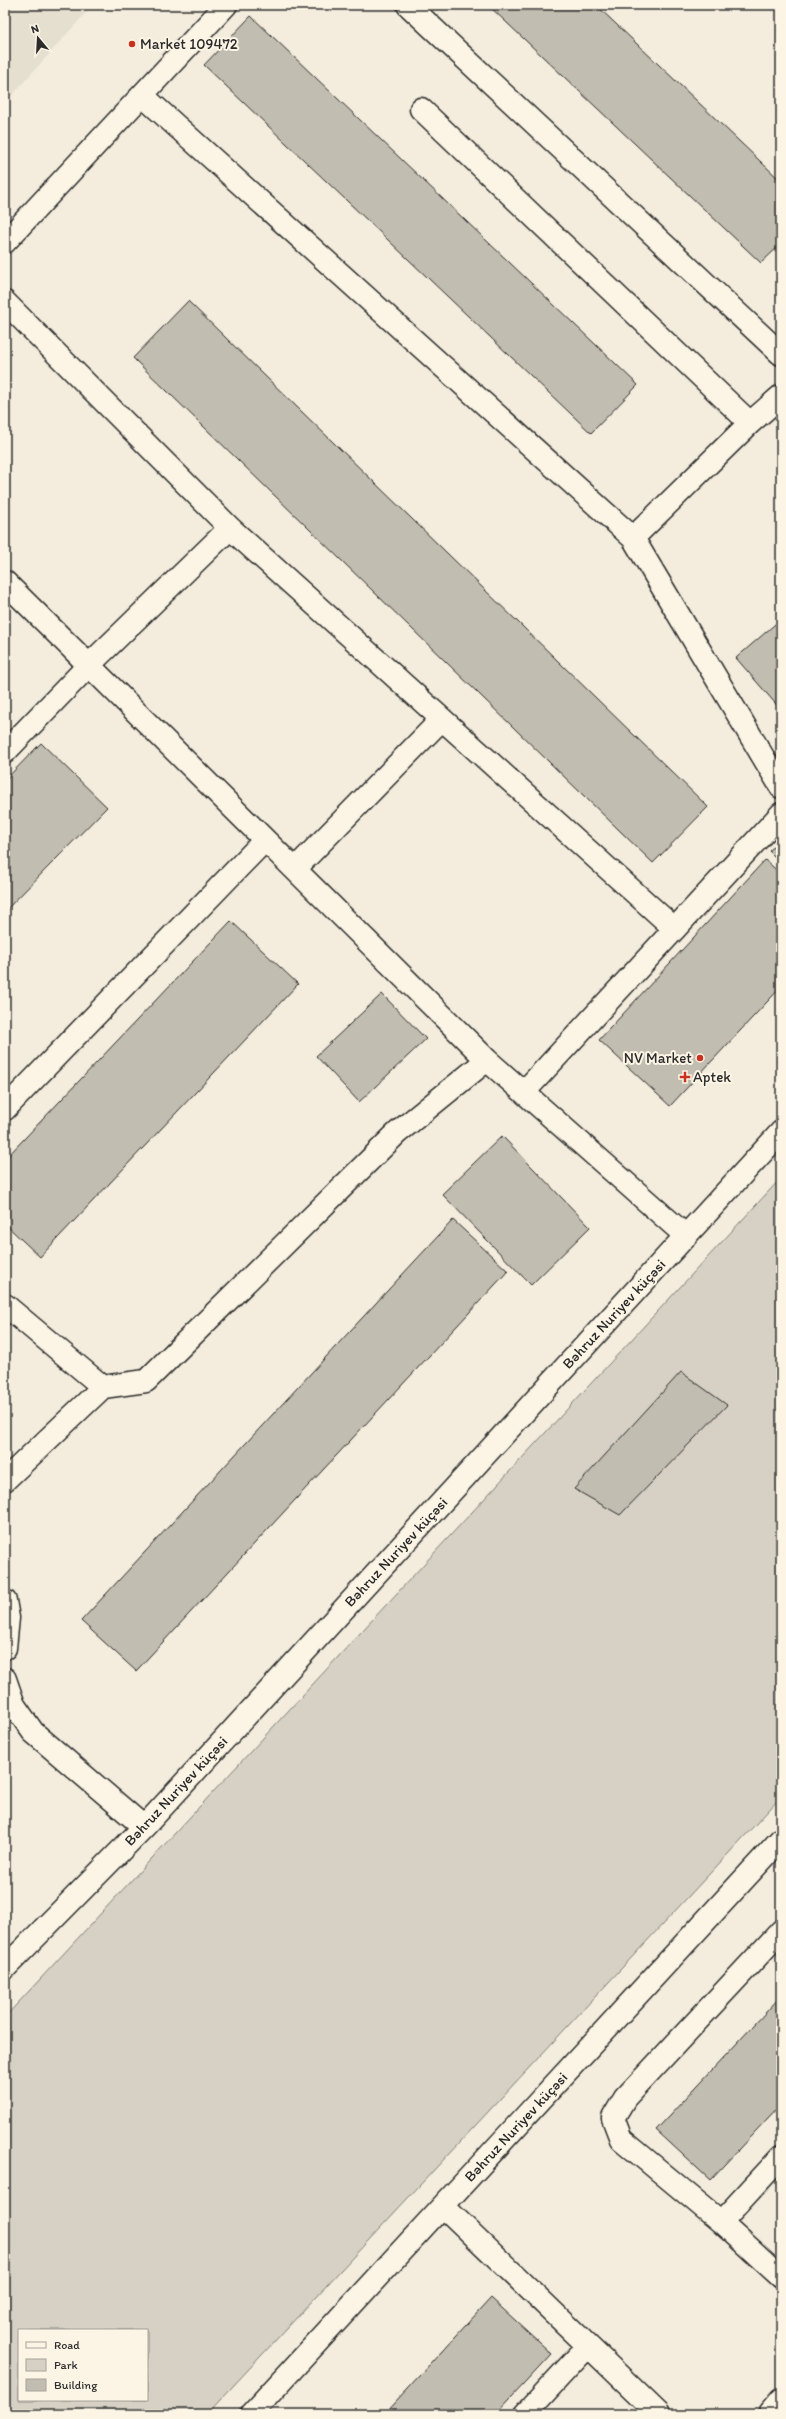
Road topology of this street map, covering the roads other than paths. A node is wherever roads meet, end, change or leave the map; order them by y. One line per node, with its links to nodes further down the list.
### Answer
1 (226, 5): 3 (street)
2 (408, 5): 7 (street)
3 (142, 95): 5 (street); 11 (street)
4 (421, 110): 9 (street)
5 (5, 242)
6 (5, 302): 10 (street)
7 (781, 354)
8 (781, 396): 9 (street)
9 (750, 423): 11 (street)
10 (230, 528): 13 (street); 14 (street)
11 (632, 538): 16 (street)
12 (5, 582): 13 (street)
13 (89, 665): 15 (street); 18 (street)
14 (441, 720): 19 (street); 20 (street)
15 (5, 752)
16 (781, 787)
17 (781, 814): 20 (street)
18 (265, 840): 19 (street); 23 (street)
19 (295, 869): 21 (street)
20 (675, 929): 22 (street)
21 (487, 1060): 22 (street); 27 (street)
22 (524, 1092): 25 (street)
23 (5, 1109)
24 (781, 1132): 25 (street, Bəhruz Nuriyev küçəsi)
25 (686, 1236): 32 (street, Bəhruz Nuriyev küçəsi)
26 (5, 1305): 27 (street)
27 (103, 1387): 28 (street)
28 (5, 1480)
29 (5, 1601): 30 (street)
30 (5, 1648)
31 (5, 1678): 32 (street)
32 (144, 1827): 35 (street, Bəhruz Nuriyev küçəsi)
33 (781, 1839): 37 (street, Bəhruz Nuriyev küçəsi)
34 (781, 1931): 38 (street)
35 (5, 1968)
36 (781, 2157): 38 (street)
37 (442, 2206): 40 (street); 42 (street, Bəhruz Nuriyev küçəsi)
38 (721, 2222): 39 (street)
39 (781, 2277)
40 (588, 2346): 43 (street); 44 (street)
41 (781, 2400): 45 (street)
42 (251, 2414)
43 (525, 2414)
44 (659, 2414)
45 (769, 2414)

